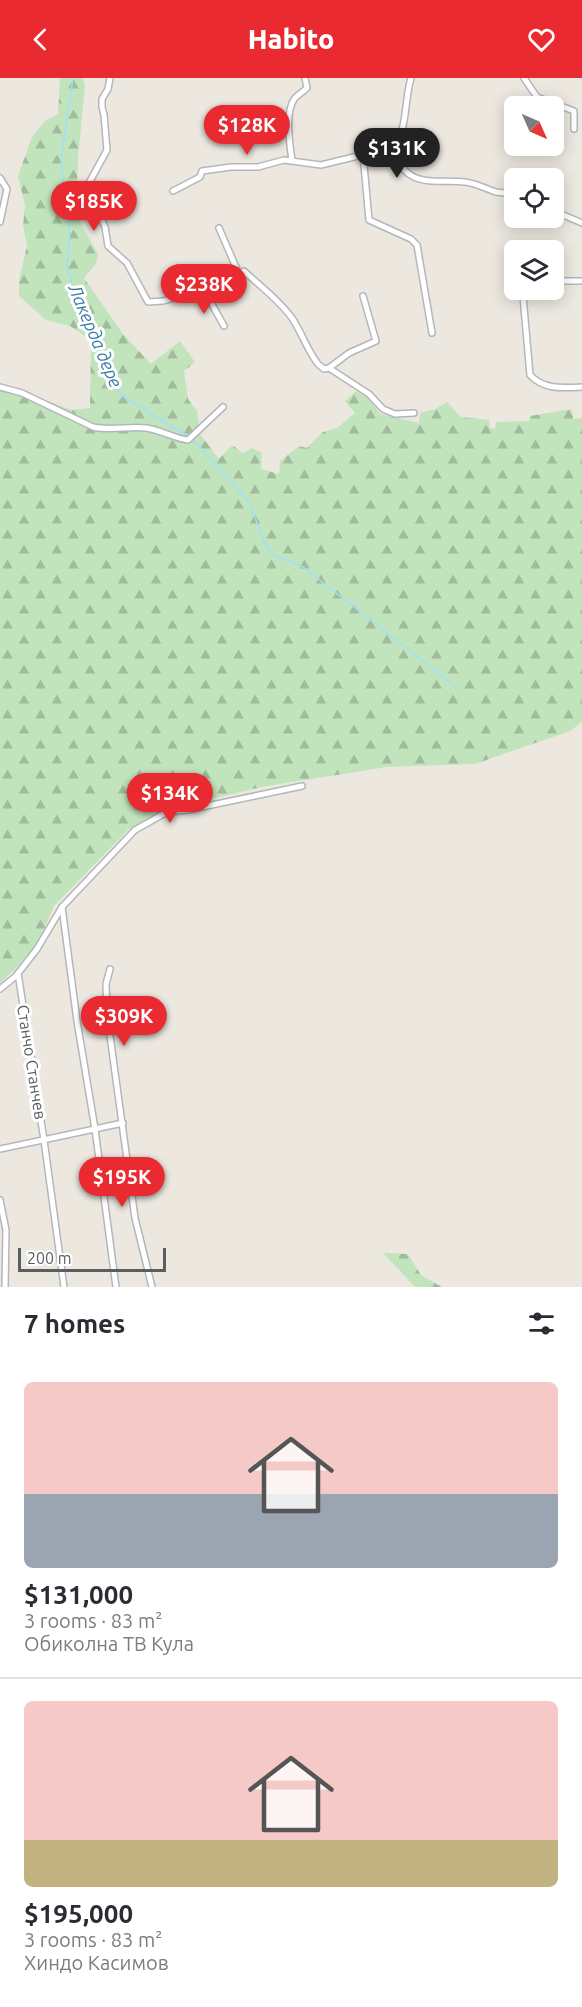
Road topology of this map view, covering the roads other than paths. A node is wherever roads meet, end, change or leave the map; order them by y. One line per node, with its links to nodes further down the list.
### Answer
1 (110, 78): 20 (street)
2 (305, 78): 9 (street)
3 (411, 78): 6 (street)
4 (524, 78): 5 (street)
5 (574, 129)
6 (396, 149): 7 (street); 8 (street); 12 (street)
7 (363, 154): 9 (street); 24 (street)
8 (433, 155)
9 (292, 161): 11 (street)
10 (0, 178): 14 (street)
11 (173, 191)
12 (504, 193)
13 (564, 215): 15 (street)
14 (0, 222)
15 (582, 223)
16 (219, 228): 17 (street)
17 (238, 272): 20 (street); 25 (street)
18 (564, 281): 19 (street)
19 (582, 281)
20 (204, 290): 23 (street)
21 (363, 296): 25 (street)
22 (523, 300): 27 (street)
23 (224, 326)
24 (432, 333)
25 (328, 368): 29 (street)
26 (0, 387): 28 (street)
27 (582, 387)
28 (223, 407)
29 (414, 413)
30 (302, 786): 31 (street)
31 (62, 908): 33 (street); 36 (street)
32 (110, 969): 35 (street)
33 (18, 973): 34 (street); 37 (street, Станчо Станчев)
34 (0, 989)
35 (123, 1123): 36 (street); 43 (street)
36 (95, 1129): 37 (street); 42 (street)
37 (44, 1140): 38 (street); 41 (street, Станчо Станчев)
38 (0, 1149)
39 (0, 1200): 40 (street)
40 (6, 1287)
41 (64, 1287)
42 (116, 1287)
43 (152, 1287)

